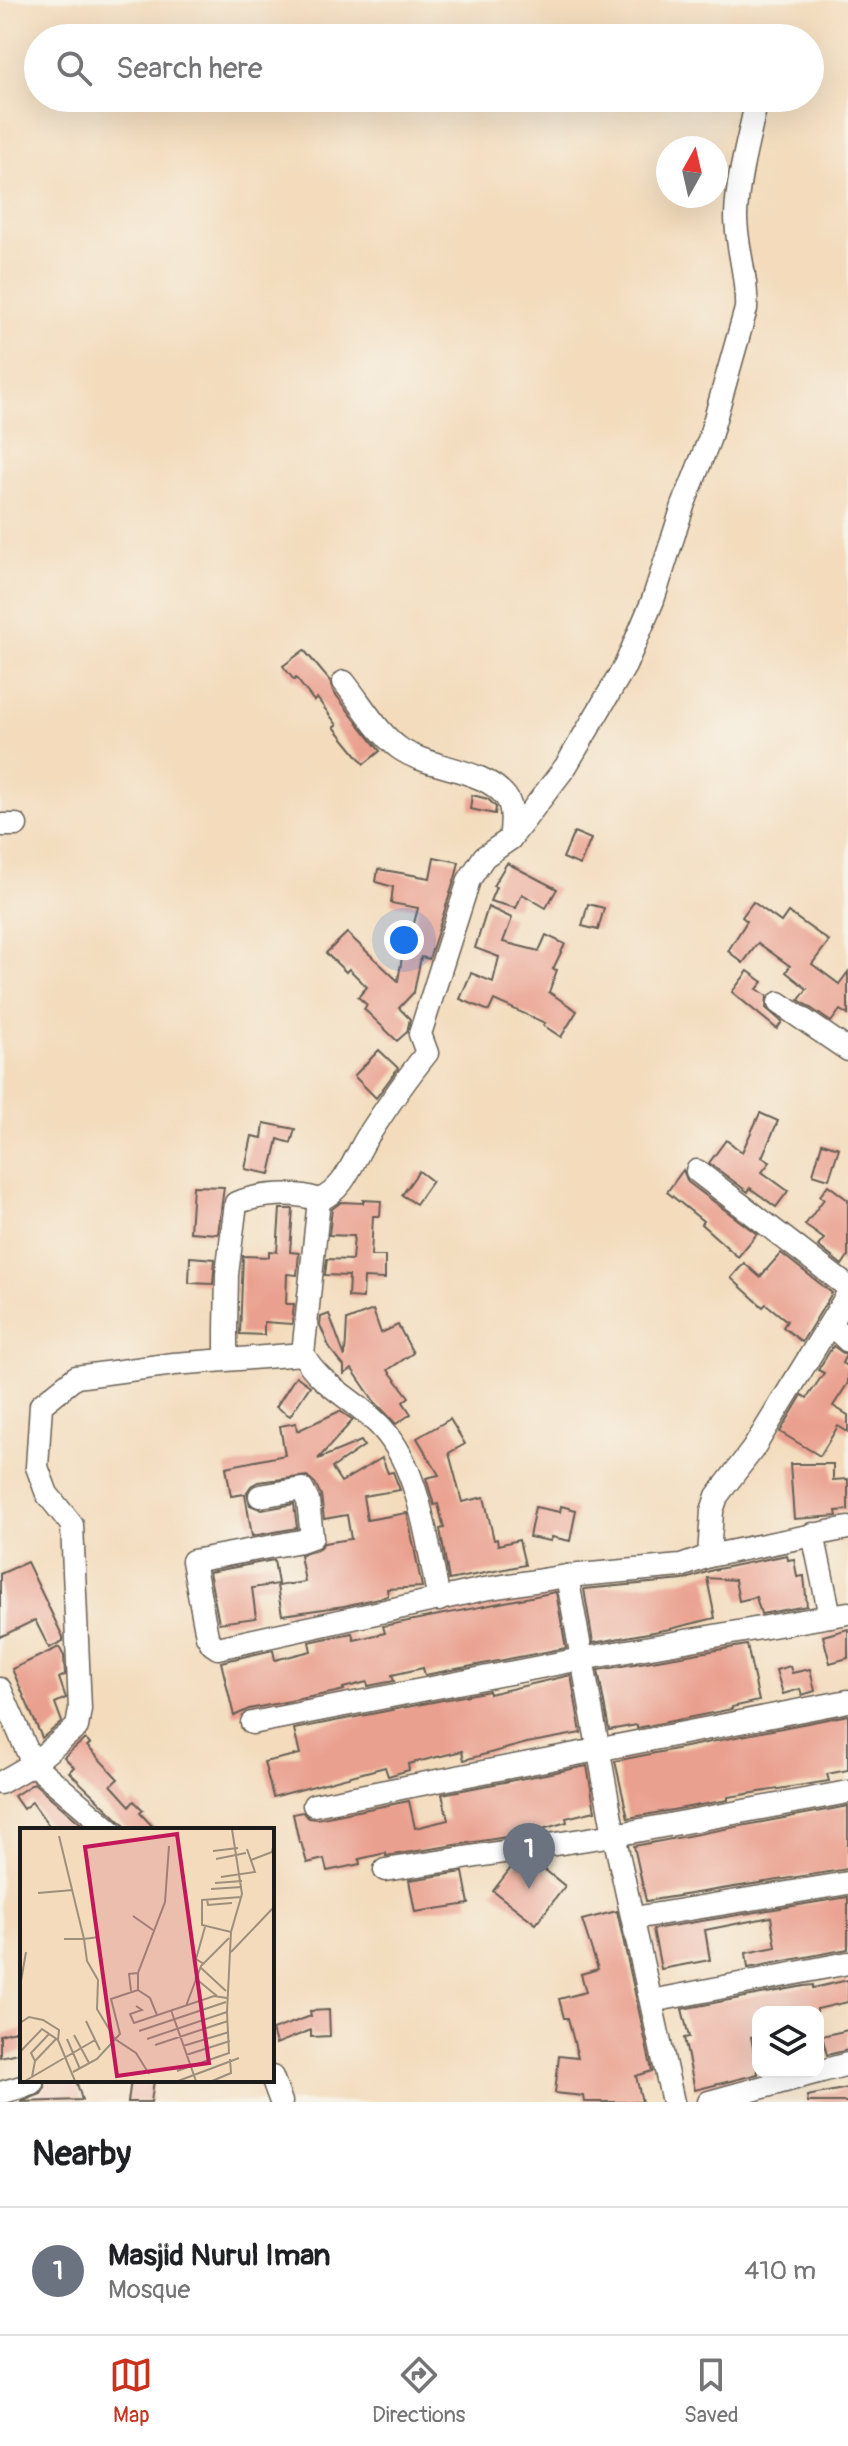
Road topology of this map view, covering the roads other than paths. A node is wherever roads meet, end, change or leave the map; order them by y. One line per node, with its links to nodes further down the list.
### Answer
1 (754, 112): 3 (street)
2 (344, 682): 3 (street)
3 (510, 839): 7 (street)
4 (779, 1003): 5 (street)
5 (848, 1050)
6 (697, 1171): 8 (street)
7 (319, 1200): 12 (street); 13 (street)
8 (848, 1287)
9 (848, 1294): 10 (street)
10 (830, 1324): 11 (street); 17 (street)
11 (848, 1341)
12 (303, 1354): 13 (street); 19 (street)
13 (232, 1359): 26 (street)
14 (260, 1496): 19 (street)
15 (848, 1528): 16 (street)
16 (813, 1534): 17 (street); 20 (street)
17 (709, 1556): 18 (street)
18 (567, 1576): 19 (street); 21 (street)
19 (439, 1600)
20 (839, 1615): 21 (street)
21 (581, 1659): 24 (street); 25 (street)
22 (0, 1689): 26 (street)
23 (848, 1701): 25 (street)
24 (252, 1723)
25 (598, 1751): 29 (street); 31 (street)
26 (33, 1764): 27 (street); 30 (street)
27 (0, 1783)
28 (848, 1792): 31 (street)
29 (314, 1805)
30 (108, 1828)
31 (614, 1835): 32 (street); 34 (street)
32 (385, 1870)
33 (848, 1883): 34 (street)
34 (634, 1918): 36 (street)
35 (848, 1963): 36 (street)
36 (652, 2001): 44 (street)
37 (848, 2064): 38 (street)
38 (824, 2070)
39 (796, 2078): 45 (street)
40 (274, 2082): 43 (street)
41 (32, 2084): 42 (street)
42 (0, 2093)
43 (281, 2102)
44 (673, 2102)
45 (709, 2102)

